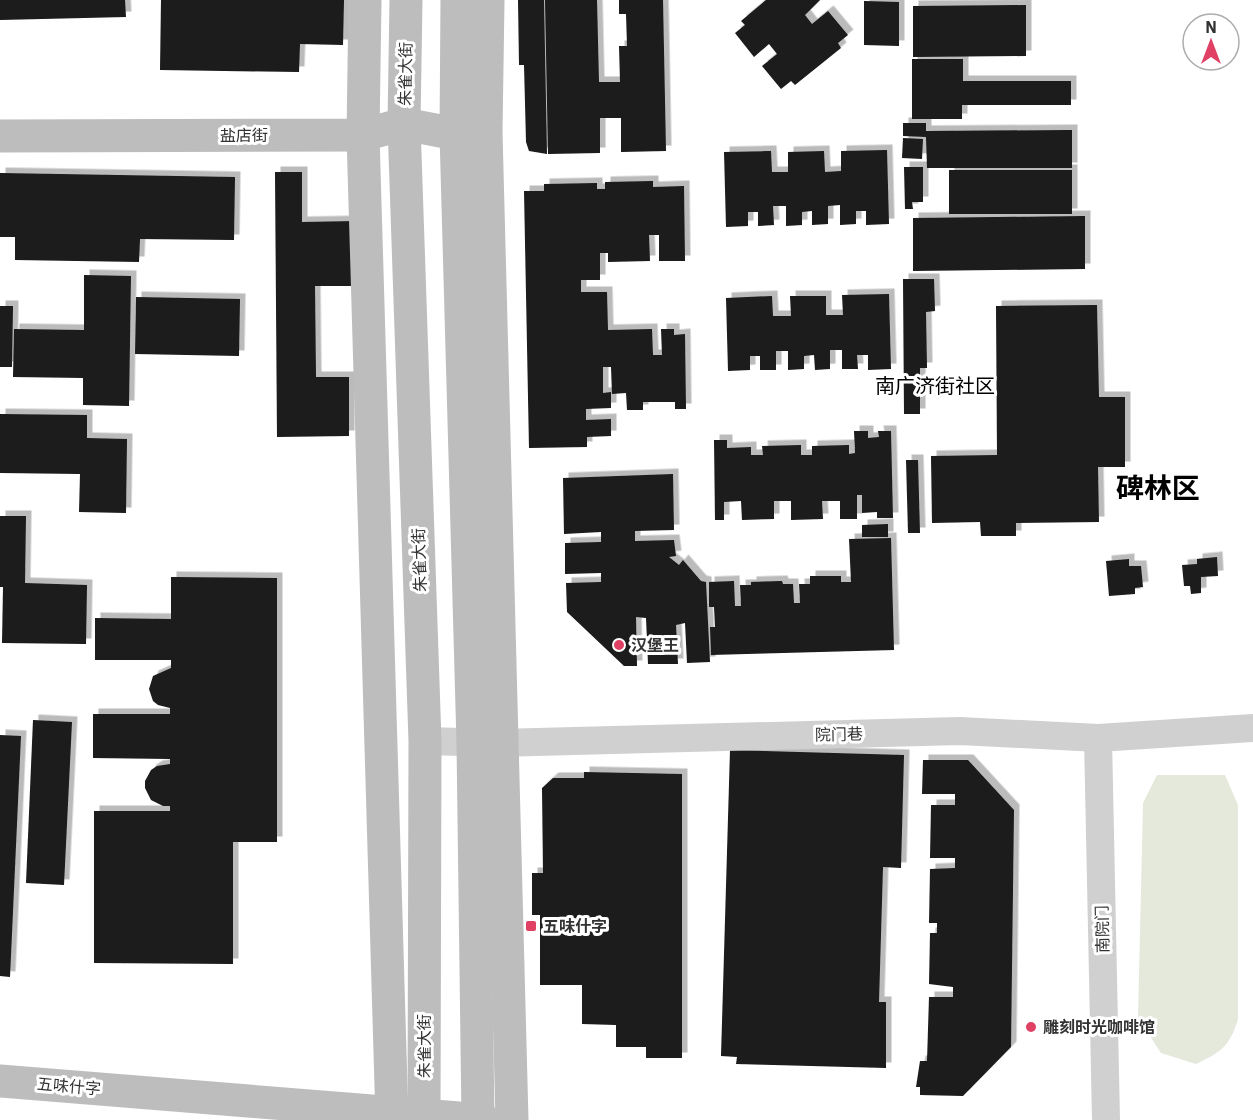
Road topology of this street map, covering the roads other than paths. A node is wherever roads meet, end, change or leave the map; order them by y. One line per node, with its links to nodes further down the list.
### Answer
1 (365, 0): 7 (street)
2 (406, 0): 5 (street, 朱雀大街)
3 (457, 0): 6 (street)
4 (488, 0): 6 (street)
5 (404, 124): 6 (street, 盐店街); 7 (street, 盐店街); 11 (street, 朱雀大街)
6 (471, 133): 12 (street)
7 (363, 135): 8 (street, 盐店街); 14 (street)
8 (0, 136)
9 (1253, 728): 10 (street, 院门巷)
10 (1098, 738): 12 (street, 院门巷); 18 (street, 南院门)
11 (425, 741): 12 (street, 院门巷); 14 (street, 朱雀大街)
12 (487, 743): 15 (street); 17 (street)
13 (0, 1081): 14 (street, 五味什字)
14 (408, 1117): 15 (street)
15 (478, 1120): 16 (street)
16 (483, 1120)
17 (512, 1120)
18 (1106, 1120)

